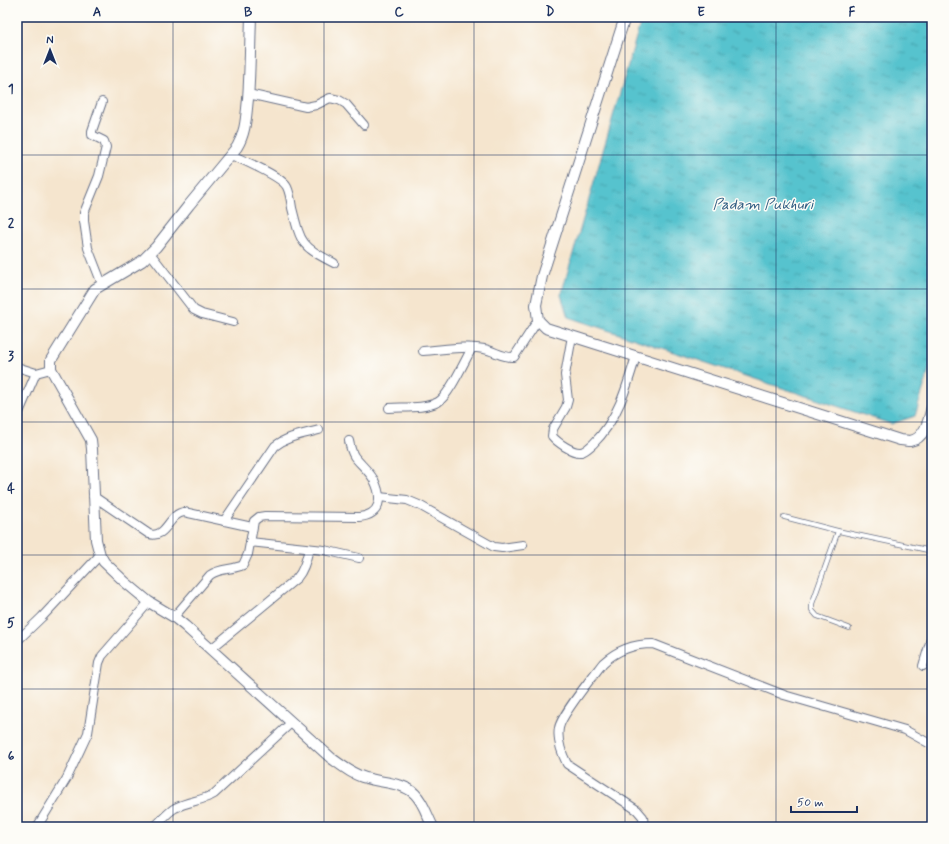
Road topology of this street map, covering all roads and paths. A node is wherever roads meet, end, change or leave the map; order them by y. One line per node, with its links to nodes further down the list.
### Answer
1 (251, 17): 3 (street)
2 (625, 17): 10 (street)
3 (248, 94): 5 (street); 6 (street)
4 (102, 102): 9 (street)
5 (364, 125)
6 (231, 155): 7 (street); 8 (street)
7 (150, 253): 9 (street); 11 (street)
8 (334, 263)
9 (102, 284): 17 (street)
10 (538, 320): 12 (street); 13 (street)
11 (233, 322)
12 (572, 336): 15 (street); 15 (street)
13 (472, 348): 14 (street); 20 (street)
14 (423, 351)
15 (636, 356): 19 (street)
16 (17, 367): 18 (street)
17 (51, 369): 18 (street); 24 (street)
18 (36, 373): 21 (street)
19 (932, 407)
20 (389, 408)
21 (17, 417)
22 (319, 430): 27 (street)
23 (349, 441): 25 (street)
24 (93, 496): 27 (street); 34 (street)
25 (379, 497): 28 (street); 31 (street)
26 (784, 517): 29 (lane)
27 (224, 521): 28 (street)
28 (252, 527): 30 (street)
29 (838, 531): 33 (lane); 38 (lane)
30 (250, 542): 32 (street); 37 (street)
31 (523, 545)
32 (309, 549): 35 (street); 41 (street)
33 (932, 551)
34 (100, 555): 36 (street); 40 (street)
35 (359, 558)
36 (149, 602): 37 (street); 45 (street)
37 (174, 617): 41 (street)
38 (849, 628)
39 (932, 636): 42 (street)
40 (17, 641)
41 (211, 650): 43 (street)
42 (923, 666)
43 (292, 722): 46 (street); 47 (street)
44 (932, 745): 48 (street)
45 (37, 827)
46 (154, 827)
47 (433, 827)
48 (644, 827)

